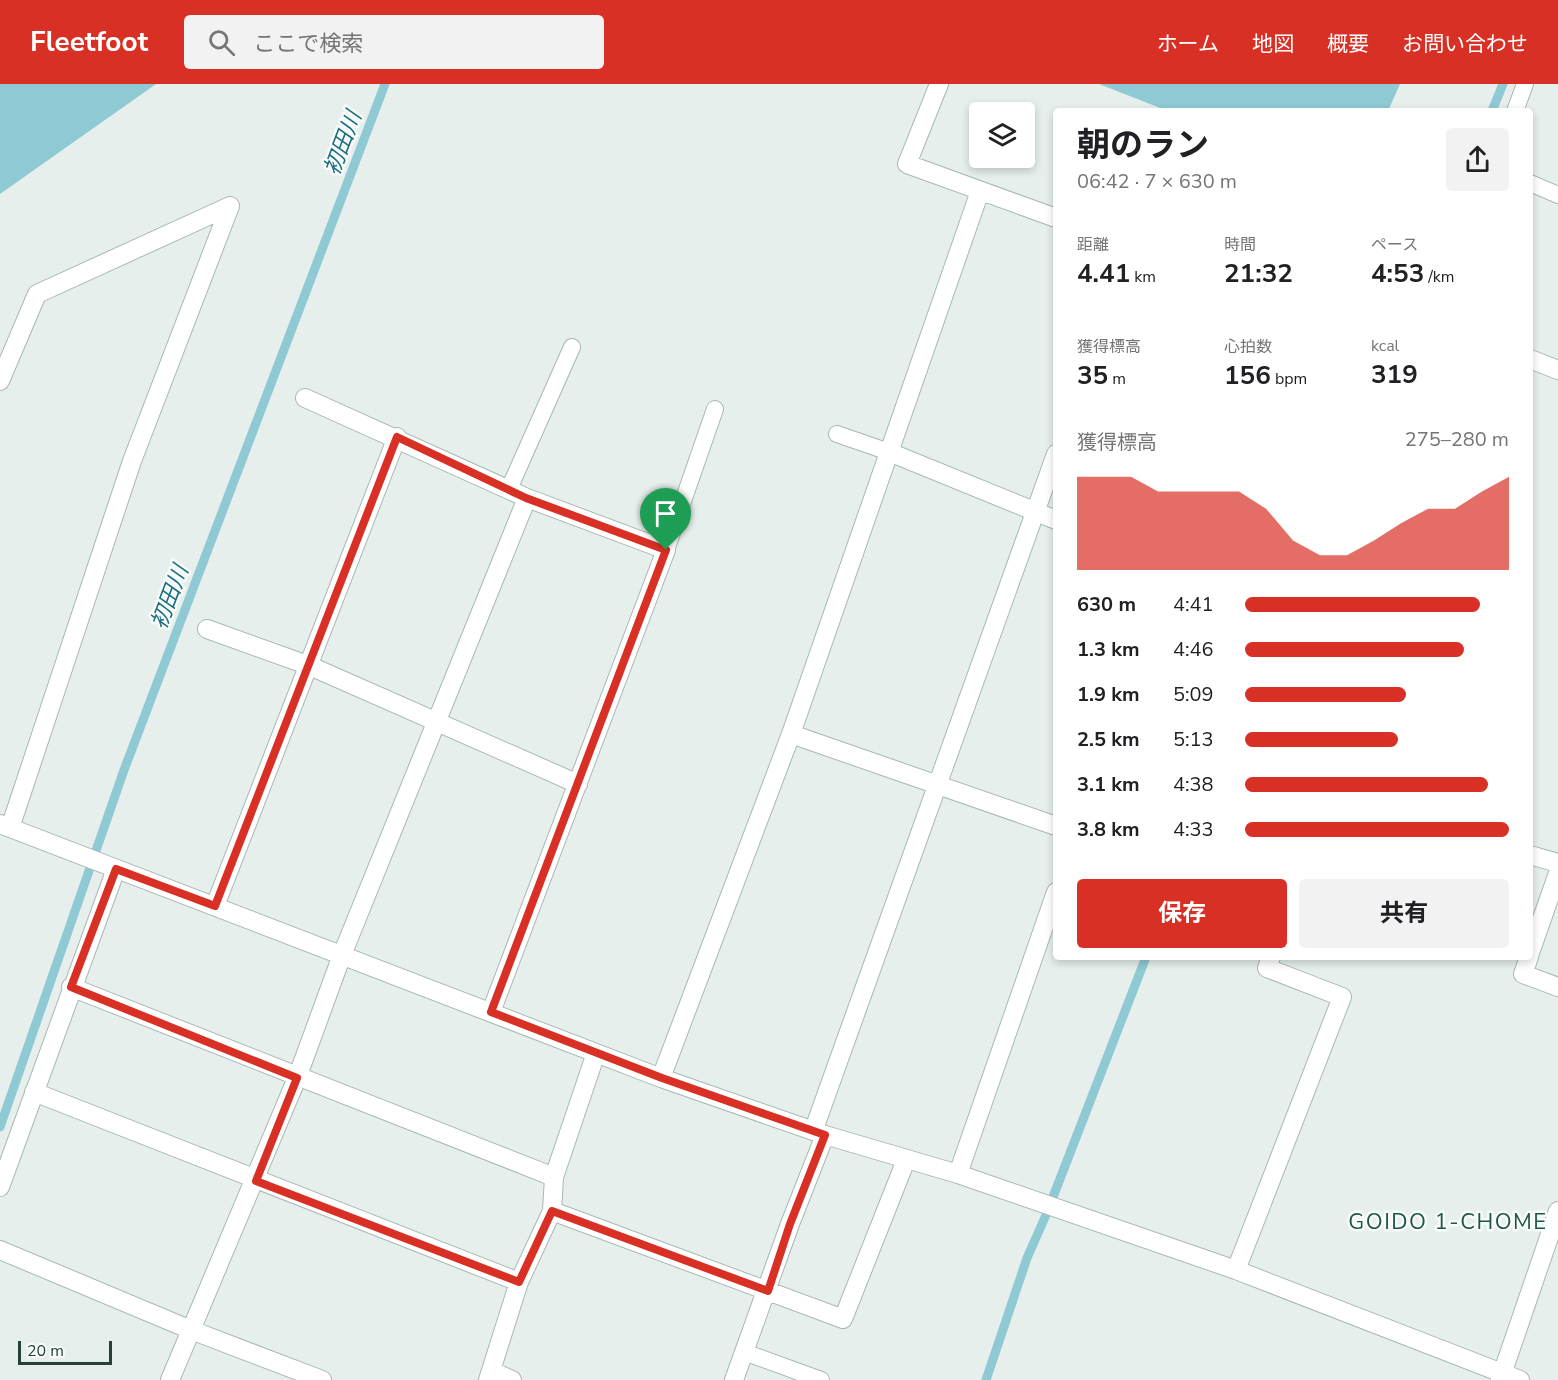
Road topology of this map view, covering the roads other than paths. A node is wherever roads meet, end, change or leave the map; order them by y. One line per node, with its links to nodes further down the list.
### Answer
1 (1526, 84): 3 (lane)
2 (931, 86): 5 (street)
3 (1516, 108)
4 (1533, 184): 6 (lane)
5 (980, 191): 7 (street); 16 (street)
6 (1558, 195)
7 (1053, 217)
8 (572, 347): 18 (lane)
9 (1533, 360): 10 (street)
10 (1558, 370)
11 (0, 381): 30 (street)
12 (304, 398): 15 (street)
13 (715, 409): 22 (lane)
14 (837, 434): 16 (lane)
15 (397, 437): 18 (street); 24 (street)
16 (889, 452): 20 (street); 26 (street)
17 (1053, 462): 20 (street)
18 (509, 489): 19 (street)
19 (526, 498): 22 (street); 25 (street)
20 (1035, 512): 21 (street); 28 (street)
21 (1053, 519)
22 (666, 550): 27 (street)
23 (207, 629): 24 (street)
24 (310, 666): 25 (street); 36 (street)
25 (437, 721): 27 (street); 38 (street)
26 (791, 734): 28 (street); 46 (street)
27 (578, 784): 43 (street)
28 (935, 784): 29 (street); 48 (street)
29 (1053, 825)
30 (5, 826): 33 (street)
31 (1533, 856): 32 (street)
32 (1558, 863)
33 (116, 869): 36 (street); 41 (street)
34 (1558, 873): 37 (street)
35 (1053, 901): 50 (street)
36 (215, 906): 38 (street)
37 (1533, 944)
38 (342, 955): 43 (street); 45 (street)
39 (1270, 960): 57 (street)
40 (1527, 960): 42 (street)
41 (71, 987): 45 (street); 47 (street)
42 (1558, 987)
43 (491, 1012): 44 (street)
44 (596, 1053): 46 (street); 51 (street)
45 (297, 1078): 51 (street); 52 (street)
46 (662, 1078): 48 (street)
47 (34, 1092): 52 (street); 53 (street)
48 (819, 1132): 49 (street); 59 (street)
49 (906, 1160): 50 (street); 59 (street)
50 (958, 1174): 57 (street)
51 (554, 1178): 54 (street)
52 (256, 1181): 58 (street); 60 (street)
53 (0, 1187)
54 (552, 1211): 58 (street); 59 (street)
55 (1558, 1211): 63 (street)
56 (0, 1250): 60 (street)
57 (1236, 1270): 63 (street)
58 (519, 1282): 62 (street)
59 (768, 1291): 61 (street)
60 (191, 1330): 64 (street); 65 (street)
61 (744, 1352): 67 (street); 68 (lane)
62 (490, 1376): 66 (street)
63 (1501, 1376): 69 (street)
64 (170, 1380)
65 (322, 1380)
66 (512, 1380)
67 (734, 1380)
68 (821, 1380)
69 (1520, 1380)

